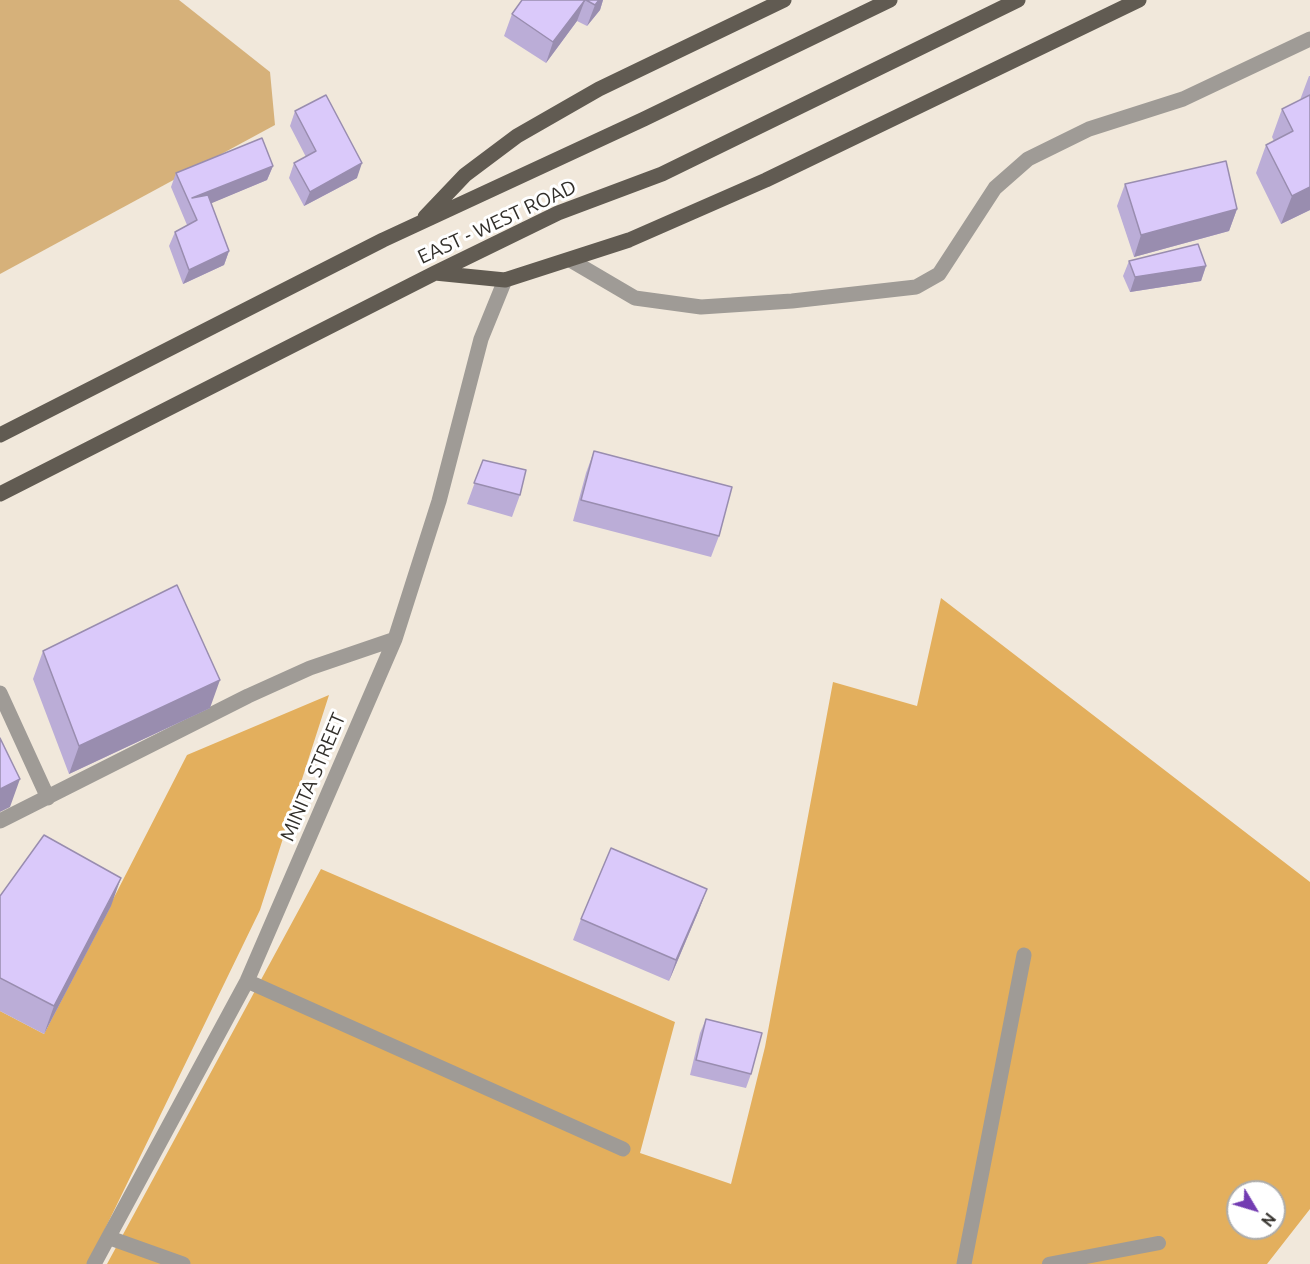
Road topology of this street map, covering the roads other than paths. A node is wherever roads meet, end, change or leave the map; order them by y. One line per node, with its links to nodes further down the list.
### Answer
1 (784, 0): 6 (main road)
2 (890, 0): 6 (main road, EAST - WEST ROAD)
3 (1018, 0): 8 (main road, EAST - WEST ROAD)
4 (1139, 0): 7 (main road)
5 (1310, 39): 7 (street)
6 (419, 223): 10 (main road, EAST - WEST ROAD)
7 (572, 261): 9 (main road)
8 (435, 273): 9 (main road); 11 (main road, EAST - WEST ROAD)
9 (505, 280): 12 (street, MINITA STREET)
10 (0, 435)
11 (0, 494)
12 (395, 639): 14 (street); 17 (street, MINITA STREET)
13 (0, 693): 14 (street)
14 (48, 798): 15 (street)
15 (0, 821)
16 (1024, 955): 23 (street)
17 (248, 981): 18 (street); 19 (street, MINITA STREET)
18 (623, 1149)
19 (110, 1238): 21 (street, MINITA STREET); 22 (street)
20 (1159, 1243): 24 (lane)
21 (94, 1264)
22 (183, 1264)
23 (964, 1264)
24 (1049, 1264)

